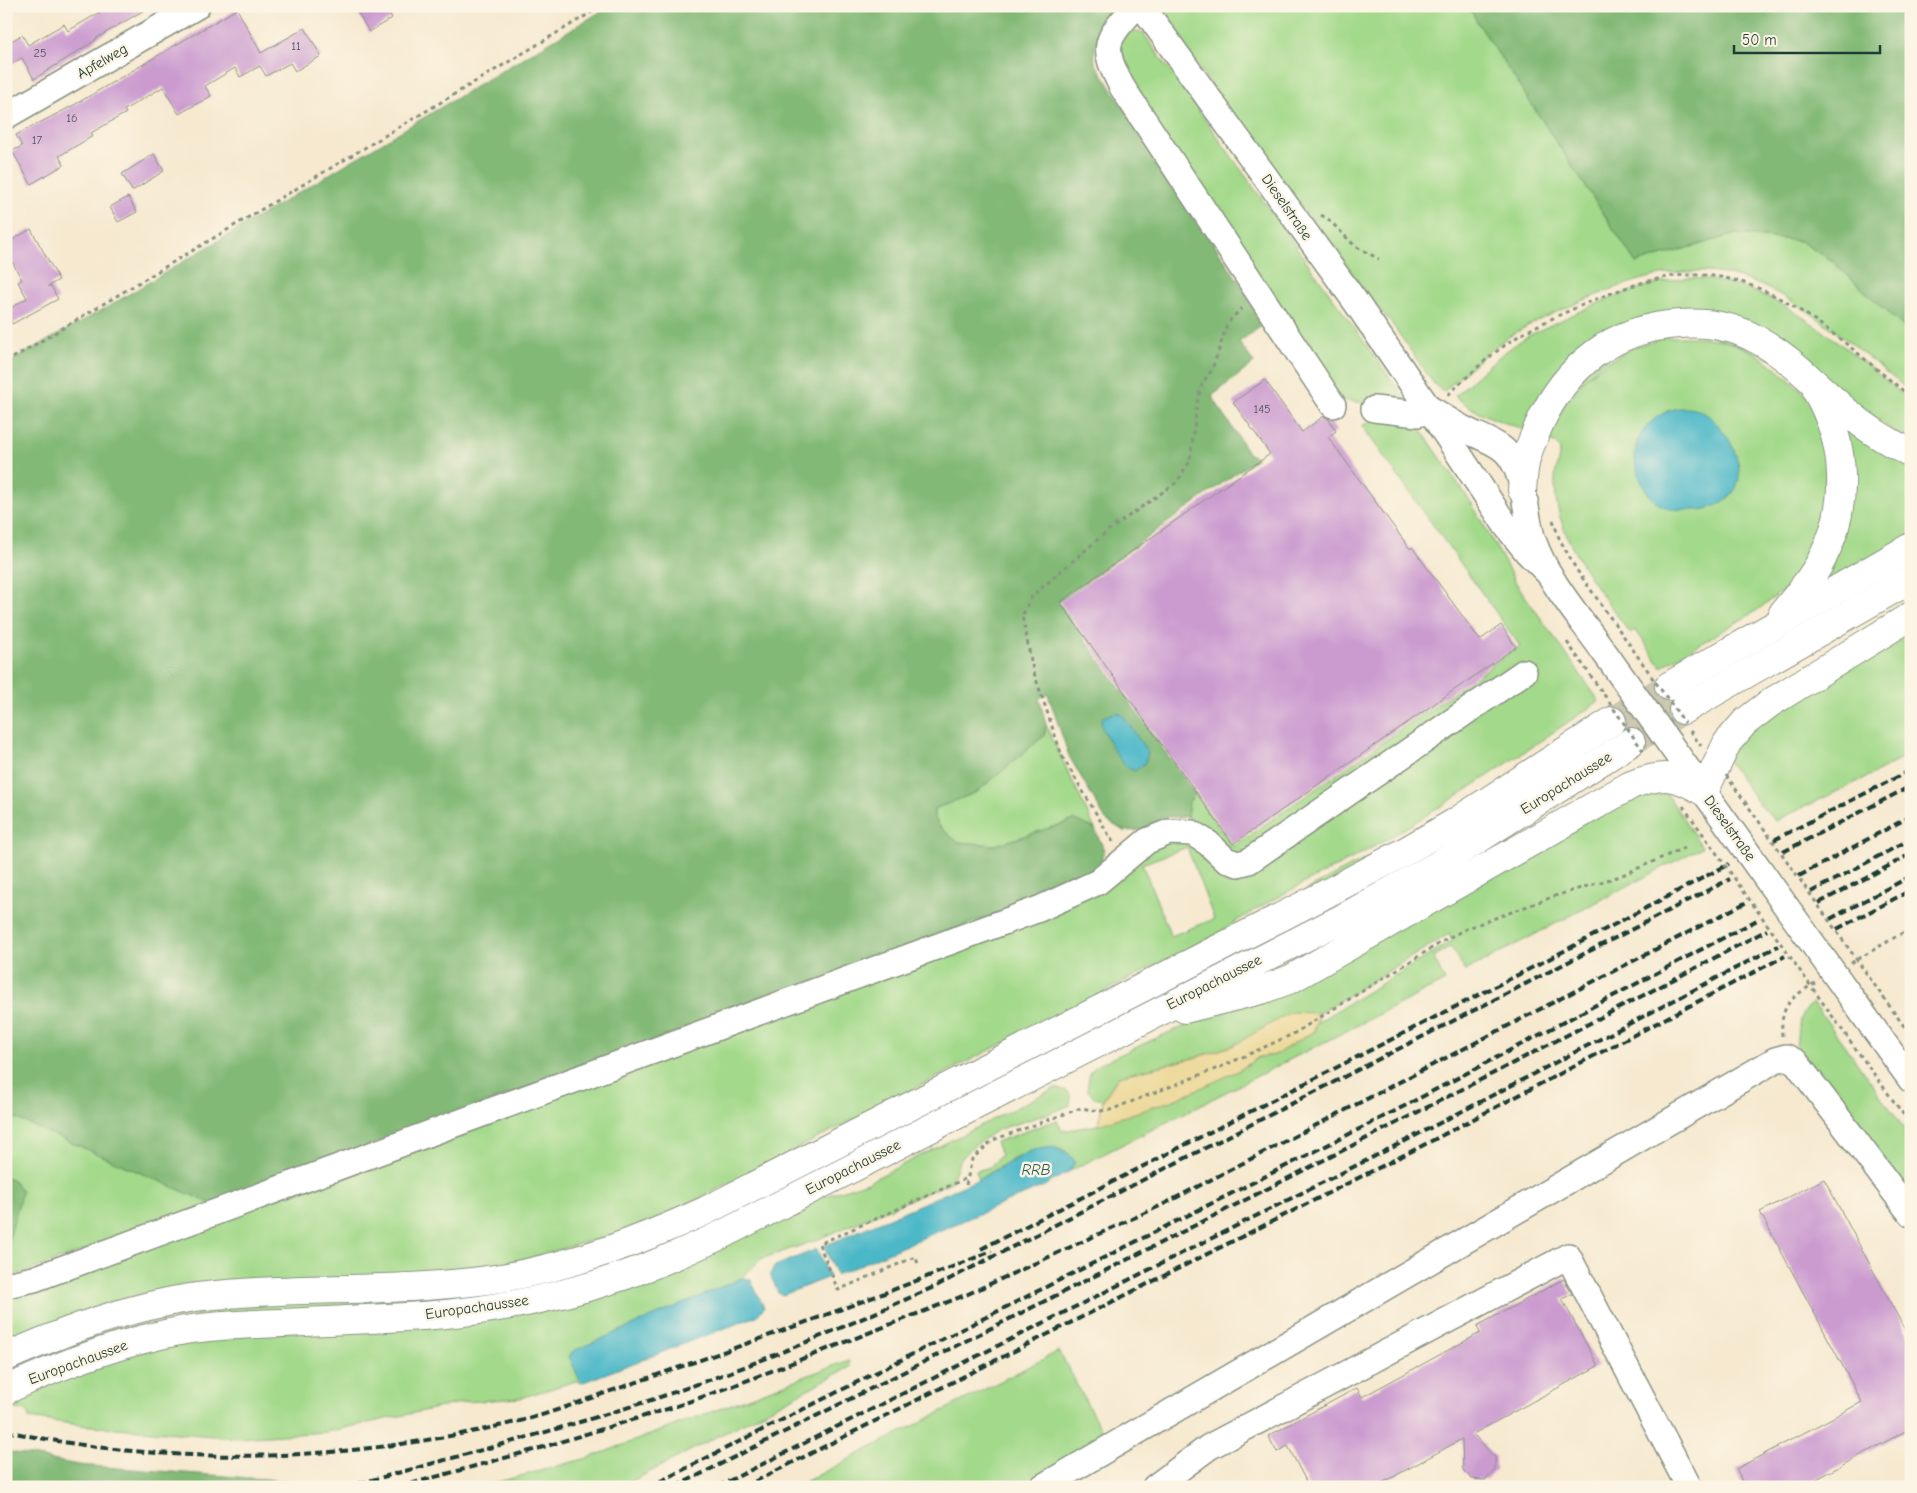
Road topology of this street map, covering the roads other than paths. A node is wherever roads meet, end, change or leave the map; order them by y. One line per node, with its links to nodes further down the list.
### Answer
1 (197, 6): 4 (street, Apfelweg)
2 (1136, 6): 6 (street)
3 (1142, 6): 8 (street, Dieselstraße)
4 (6, 116)
5 (1807, 376): 9 (main road); 10 (main road); 15 (main road)
6 (1333, 405)
7 (1374, 409): 8 (street)
8 (1429, 409): 10 (street, Dieselstraße); 12 (street, Dieselstraße)
9 (1911, 453)
10 (1522, 490): 12 (street, Dieselstraße)
11 (1911, 547): 15 (main road)
12 (1550, 575): 21 (street, Dieselstraße, bridge)
13 (1911, 579): 18 (main road)
14 (1911, 616): 21 (main road)
15 (1773, 625): 17 (main road)
16 (1524, 672): 25 (street)
17 (1669, 686)
18 (1684, 717)
19 (1612, 721): 26 (main road, Europachaussee)
20 (1638, 747): 22 (main road, Europachaussee)
21 (1694, 799): 22 (main road); 23 (street, Dieselstraße, bridge)
22 (1134, 1022): 27 (main road, Europachaussee)
23 (1911, 1080)
24 (1911, 1214): 28 (street)
25 (6, 1285)
26 (6, 1357)
27 (6, 1390)
28 (1042, 1487)
29 (1155, 1487): 30 (street)
30 (1689, 1487)

